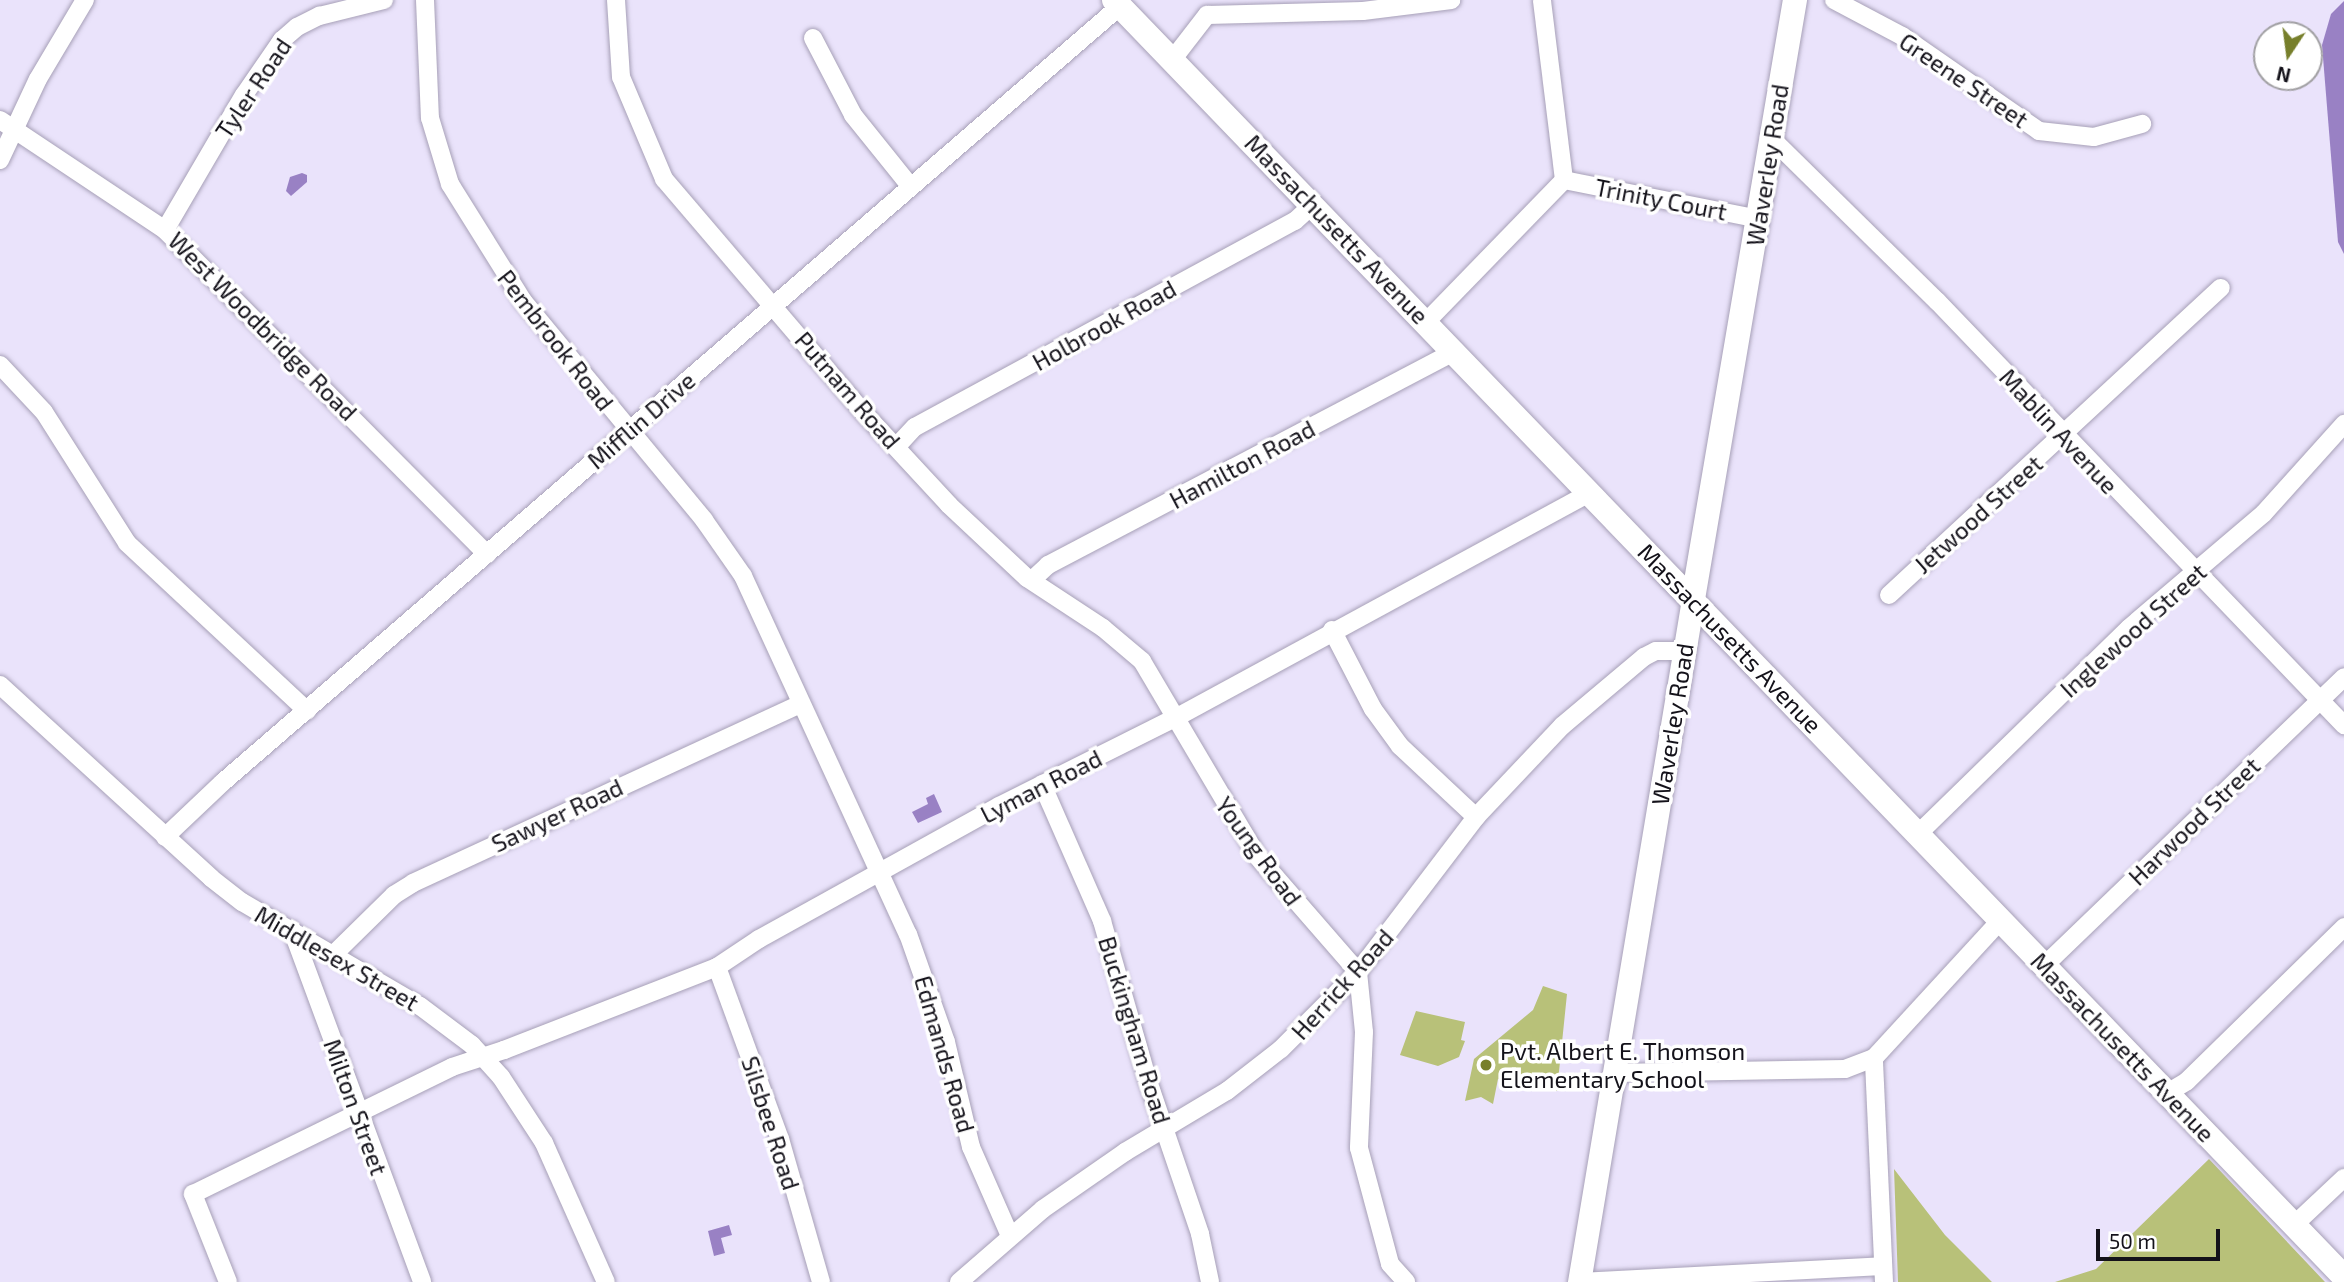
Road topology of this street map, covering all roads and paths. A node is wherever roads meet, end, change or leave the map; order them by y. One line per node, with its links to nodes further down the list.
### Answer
1 (85, 0): 13 (street)
2 (384, 0): 21 (street, Tyler Road)
3 (425, 0): 28 (street, Pembrook Road)
4 (616, 0): 23 (street, Putnam Road)
5 (1451, 0): 10 (street)
6 (1542, 0): 17 (street, Trinity Court)
7 (1795, 0): 15 (main road, Waverley Road)
8 (1834, 0): 14 (street, Greene Street)
9 (1117, 3): 12 (main road, Massachusetts Avenue); 18 (street, Mifflin Drive)
10 (1206, 8): 12 (street)
11 (813, 37): 18 (street)
12 (1172, 59): 19 (main road, Massachusetts Avenue)
13 (7, 124): 16 (street); 21 (street, West Woodbridge Road)
14 (2142, 124)
15 (1772, 139): 20 (main road, Waverley Road); 29 (street, Mablin Avenue)
16 (0, 160)
17 (1564, 180): 20 (street, Trinity Court); 24 (street, Trinity Court)
18 (910, 186): 23 (street, Mifflin Drive)
19 (1312, 205): 24 (main road, Massachusetts Avenue); 30 (street, Holbrook Road)
20 (1759, 219): 36 (main road, Waverley Road)
21 (165, 230): 32 (street, West Woodbridge Road)
22 (2221, 288): 29 (street, Jetwood Street)
23 (774, 304): 28 (street, Mifflin Drive); 30 (street, Putnam Road)
24 (1427, 321): 25 (main road, Massachusetts Avenue)
25 (1455, 351): 31 (main road, Massachusetts Avenue); 34 (street, Hamilton Road)
26 (0, 365): 43 (street)
27 (2344, 424): 33 (street, Inglewood Street)
28 (627, 431): 32 (street, Mifflin Drive); 42 (street, Pembrook Road)
29 (2063, 436): 33 (street, Mablin Avenue); 35 (street, Jetwood Street)
30 (897, 446): 34 (street, Putnam Road)
31 (1590, 494): 36 (main road, Massachusetts Avenue); 37 (street, Lyman Road)
32 (487, 554): 43 (street, Mifflin Drive)
33 (2194, 572): 41 (street, Mablin Avenue); 48 (street, Inglewood Street)
34 (1032, 580): 44 (street, Putnam Road)
35 (1889, 595)
36 (1693, 599): 38 (street, Waverley Road); 48 (main road, Massachusetts Avenue)
37 (1332, 630): 44 (street, Lyman Road); 47 (street)
38 (1684, 651): 47 (street, Herrick Road); 60 (street, Waverley Road)
39 (2344, 677): 41 (street, Harwood Street)
40 (0, 685): 49 (street, Middlesex Street)
41 (2318, 702): 45 (street, Mablin Avenue); 55 (street, Harwood Street)
42 (801, 704): 50 (street, Pembrook Road); 54 (street, Sawyer Road)
43 (307, 710): 49 (street, Mifflin Drive)
44 (1177, 717): 46 (street, Lyman Road); 57 (street, Young Road)
45 (2344, 725)
46 (1042, 785): 50 (street, Lyman Road); 63 (street, Buckingham Road)
47 (1476, 817): 57 (street, Herrick Road)
48 (1919, 833): 51 (main road, Massachusetts Avenue)
49 (165, 837): 53 (street, Middlesex Street)
50 (880, 872): 56 (street, Lyman Road); 66 (street, Edmands Road)
51 (2000, 921): 55 (main road, Massachusetts Avenue); 59 (street)
52 (2344, 927): 61 (street)
53 (292, 930): 54 (street, Middlesex Street); 62 (street, Milton Street)
54 (333, 955): 58 (street, Middlesex Street)
55 (2045, 965): 61 (main road, Massachusetts Avenue)
56 (717, 967): 58 (street, Lyman Road); 73 (street, Silsbee Road)
57 (1358, 972): 63 (street, Herrick Road); 69 (street)
58 (482, 1057): 62 (street, Lyman Road); 72 (street, Middlesex Street)
59 (1874, 1058): 60 (street); 67 (street)
60 (1615, 1073): 76 (street, Waverley Road)
61 (2168, 1092): 65 (main road, Massachusetts Avenue)
62 (357, 1113): 70 (street, Lyman Road); 71 (street, Milton Street)
63 (1166, 1129): 66 (street, Herrick Road); 75 (street, Buckingham Road)
64 (2344, 1178): 65 (street)
65 (2294, 1225): 68 (main road, Massachusetts Avenue)
66 (1010, 1236): 74 (street, Herrick Road)
67 (1884, 1274): 76 (street)
68 (2344, 1277)
69 (1402, 1280)
70 (228, 1282)
71 (422, 1282)
72 (606, 1282)
73 (821, 1282)
74 (959, 1282)
75 (1210, 1282)
76 (1579, 1282)

